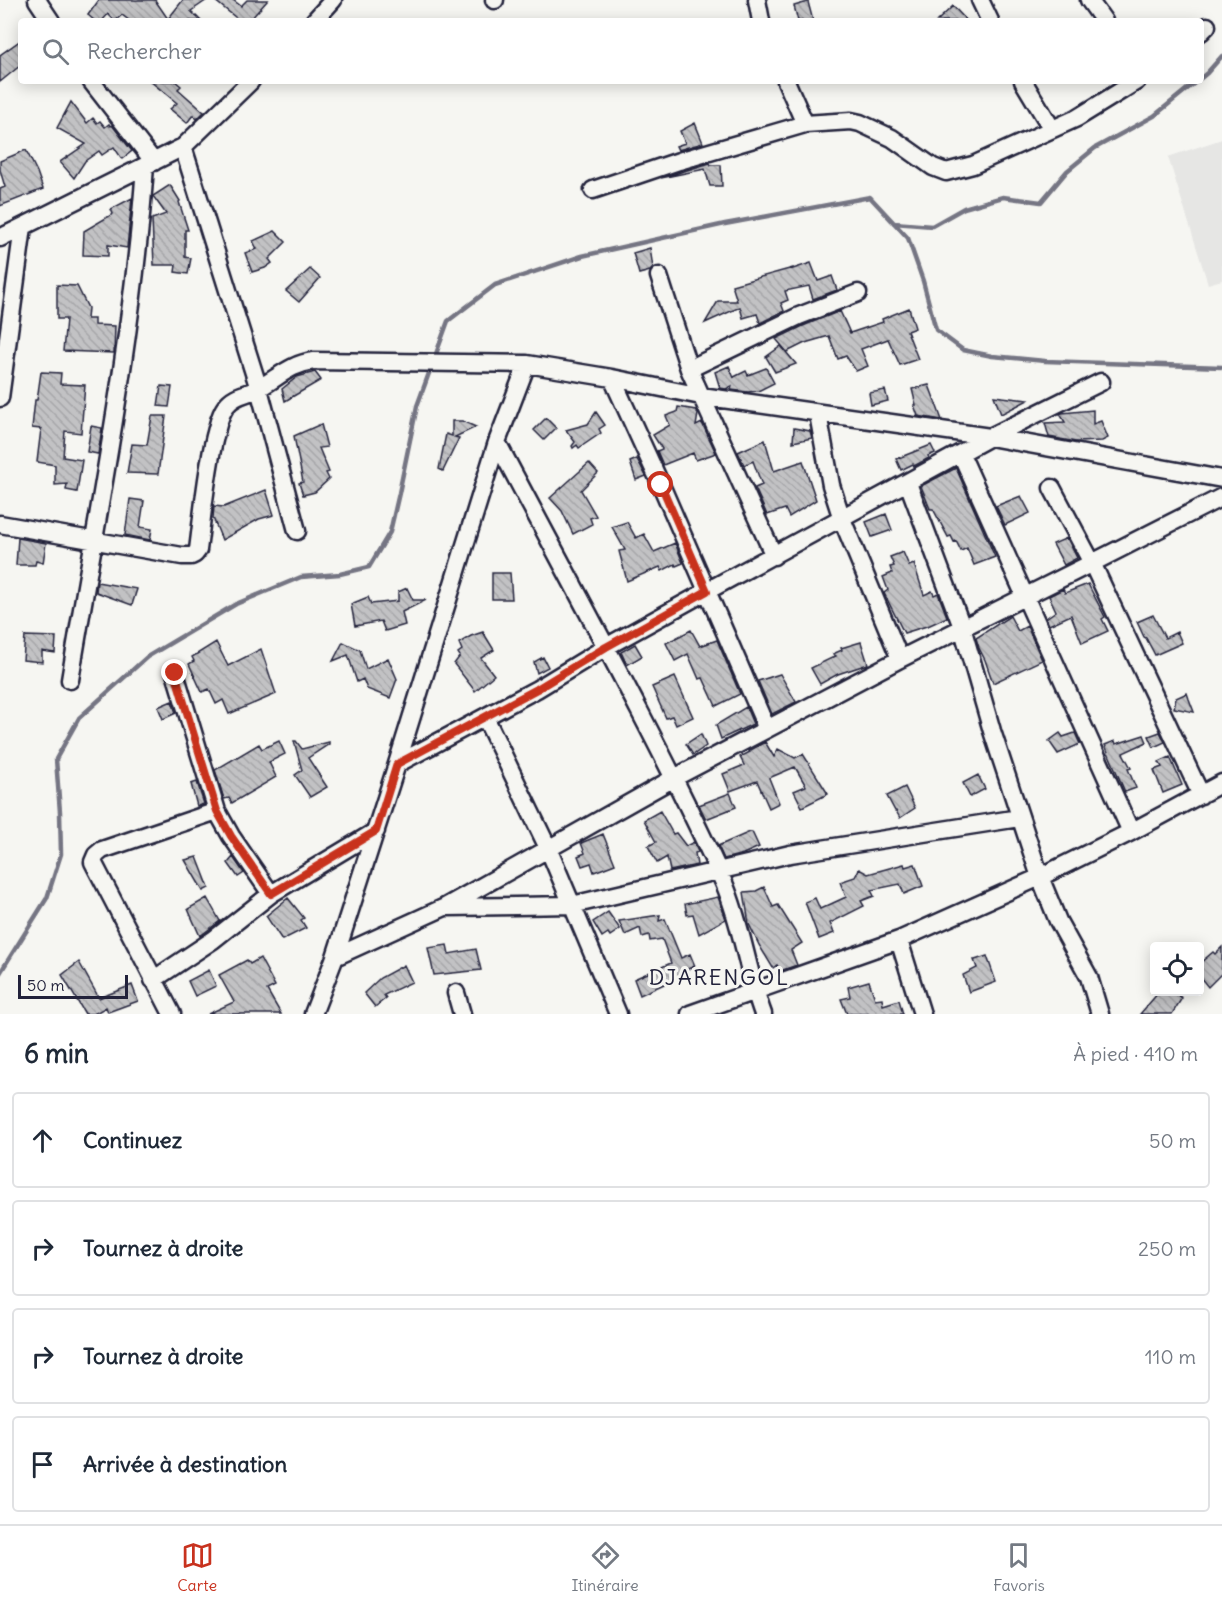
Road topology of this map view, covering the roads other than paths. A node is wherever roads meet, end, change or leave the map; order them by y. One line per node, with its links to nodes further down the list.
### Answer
1 (37, 0): 6 (street)
2 (333, 0): 7 (street)
3 (757, 0): 8 (street)
4 (980, 0): 9 (street)
5 (1089, 0): 10 (street)
6 (49, 18)
7 (317, 18)
8 (760, 18)
9 (989, 18)
10 (1102, 18)
11 (93, 84): 19 (street)
12 (248, 84): 18 (street)
13 (787, 84): 16 (street)
14 (1025, 84): 17 (street)
15 (1132, 84): 17 (street)
16 (805, 124): 17 (street); 20 (street)
17 (1052, 129)
18 (183, 147): 19 (street); 29 (street)
19 (149, 164): 21 (street); 43 (street)
20 (593, 190)
21 (22, 227): 22 (street); 31 (street)
22 (0, 238)
23 (659, 276): 26 (street)
24 (858, 293): 26 (street)
25 (527, 364): 27 (street); 29 (street); 34 (street)
26 (689, 369): 30 (street)
27 (612, 378): 30 (street); 46 (street)
28 (1101, 382): 33 (street)
29 (259, 389): 42 (street); 43 (street)
30 (701, 396): 32 (street); 44 (street)
31 (0, 398)
32 (818, 414): 33 (street); 40 (street)
33 (990, 437): 35 (street); 36 (street)
34 (496, 442): 49 (street); 55 (street)
35 (962, 454): 37 (street); 47 (street)
36 (1222, 479)
37 (908, 483): 40 (street); 48 (street)
38 (1052, 488): 45 (street)
39 (1222, 497): 45 (street)
40 (842, 519): 44 (street); 50 (street)
41 (0, 524): 43 (street)
42 (297, 531)
43 (94, 539): 52 (street)
44 (774, 556): 46 (street)
45 (1092, 563): 47 (street); 58 (street)
46 (707, 591): 49 (street); 54 (street)
47 (1024, 596): 48 (street); 62 (street)
48 (962, 627): 50 (street); 60 (street)
49 (606, 647): 53 (street); 56 (street)
50 (900, 659): 54 (street)
51 (175, 673): 59 (street)
52 (70, 681)
53 (485, 717): 55 (street); 63 (street)
54 (767, 729): 56 (street)
55 (397, 764): 61 (street)
56 (674, 778): 63 (street); 64 (street)
57 (1222, 783): 58 (street)
58 (1201, 795): 62 (street)
59 (217, 811): 66 (street); 71 (street)
60 (1019, 818): 64 (street); 65 (street)
61 (376, 831): 66 (street); 70 (street)
62 (1131, 832): 65 (street)
63 (548, 848): 67 (street); 68 (street)
64 (718, 870): 67 (street); 72 (street)
65 (1040, 878): 69 (street); 81 (street)
66 (271, 894): 71 (street)
67 (572, 905): 68 (street); 77 (street)
68 (445, 907): 70 (street)
69 (899, 940): 72 (street); 80 (street)
70 (335, 957): 75 (street)
71 (153, 980): 74 (street)
72 (755, 992): 78 (street); 79 (street)
73 (456, 993): 76 (street)
74 (172, 1014)
75 (313, 1014)
76 (462, 1014)
77 (618, 1014)
78 (690, 1014)
79 (763, 1014)
80 (922, 1014)
81 (1100, 1014)

